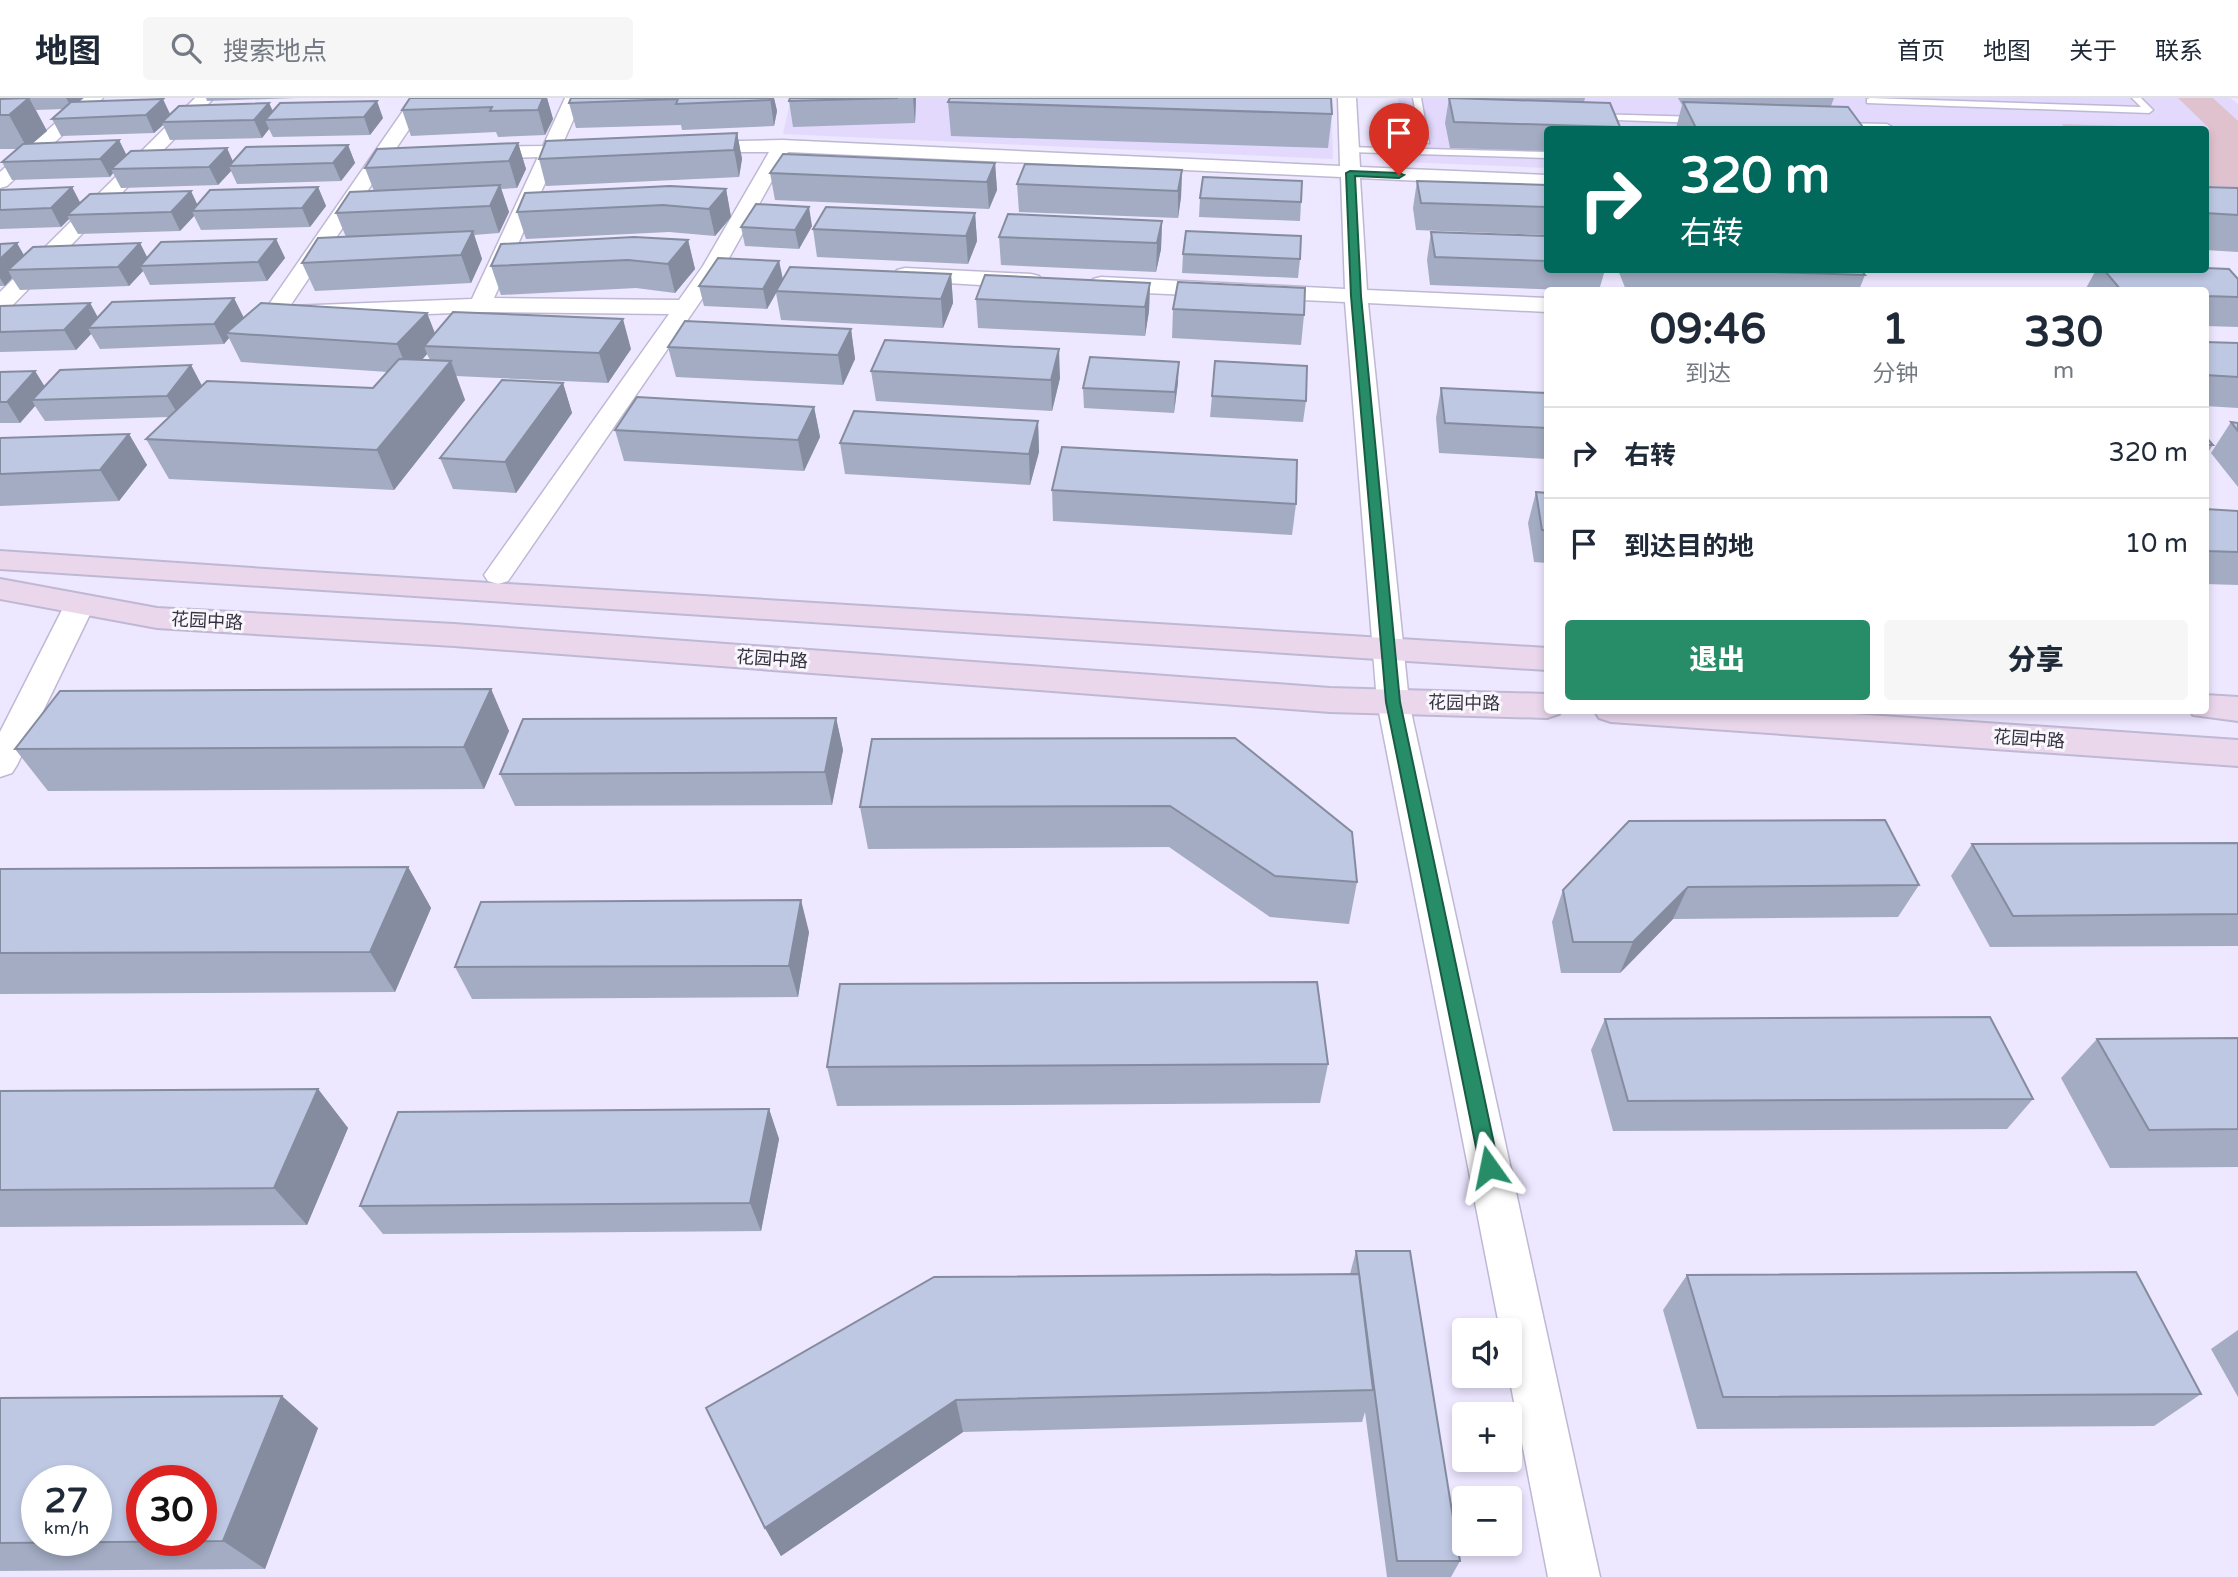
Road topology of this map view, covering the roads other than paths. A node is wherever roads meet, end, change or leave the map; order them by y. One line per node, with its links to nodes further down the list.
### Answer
1 (94, 98): 23 (street)
2 (205, 98): 30 (street)
3 (421, 98): 19 (street)
4 (574, 98): 16 (street)
5 (1347, 98): 21 (street)
6 (1418, 98): 12 (lane)
7 (2136, 98): 8 (lane)
8 (1878, 114): 11 (lane)
9 (1574, 116): 10 (lane)
10 (1710, 121)
11 (1832, 125)
12 (1426, 141)
13 (782, 146): 14 (street); 21 (street); 24 (street)
14 (674, 148)
15 (606, 150): 16 (street)
16 (552, 151): 17 (street); 31 (street)
17 (460, 153)
18 (408, 154): 19 (street)
19 (382, 155): 31 (street)
20 (1544, 155): 21 (lane)
21 (1350, 161): 22 (street); 29 (street)
22 (1544, 181)
23 (0, 182)
24 (713, 267): 25 (street); 33 (street)
25 (741, 268)
26 (881, 274): 27 (street)
27 (1048, 282)
28 (1076, 283): 29 (street)
29 (1356, 296): 32 (street); 38 (street)
30 (0, 304)
31 (480, 305): 33 (street)
32 (1544, 305)
33 (684, 307): 35 (street)
34 (0, 560): 38 (main road)
35 (498, 575)
36 (0, 589): 37 (main road, 花园中路)
37 (80, 604): 40 (main road, 花园中路); 46 (street)
38 (1388, 648): 39 (main road); 40 (street)
39 (1544, 659)
40 (1393, 702): 41 (main road, 花园中路); 47 (street)
41 (1544, 706)
42 (2209, 707): 43 (main road)
43 (2238, 709)
44 (1669, 714): 45 (main road, 花园中路)
45 (2238, 753)
46 (0, 765)
47 (1574, 1577)

